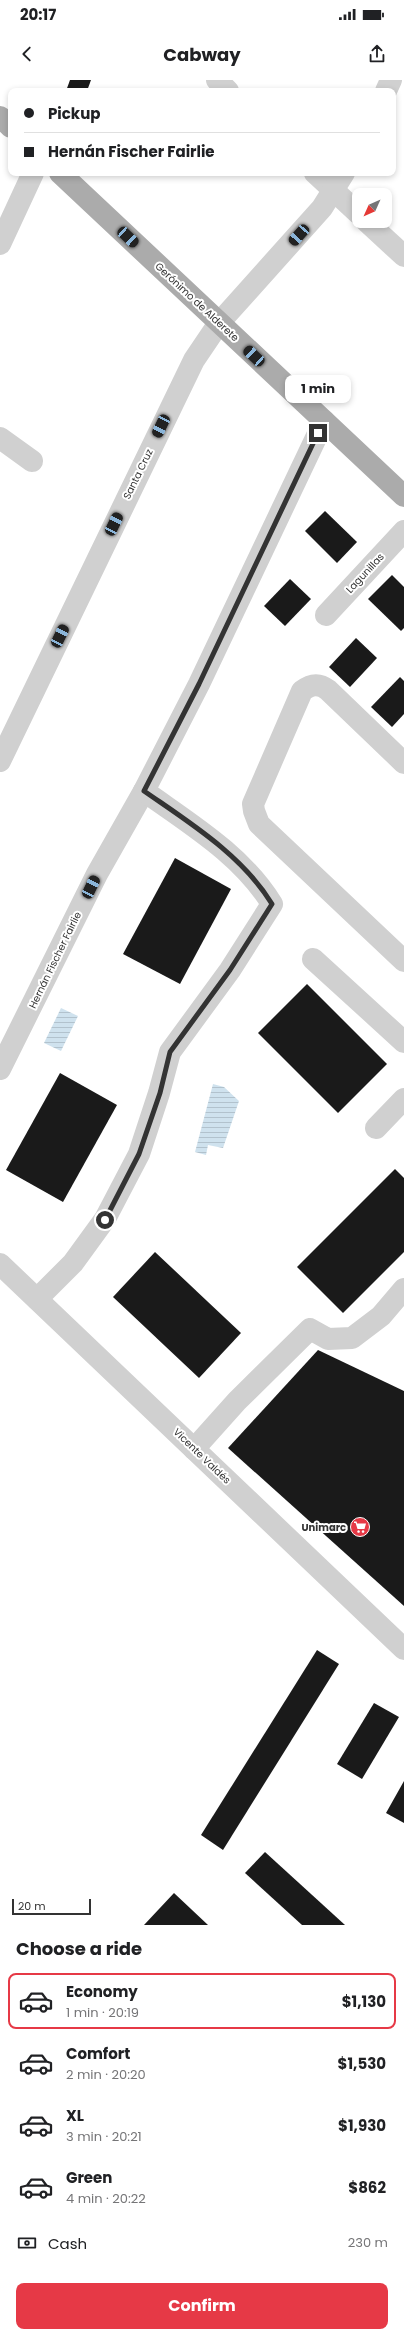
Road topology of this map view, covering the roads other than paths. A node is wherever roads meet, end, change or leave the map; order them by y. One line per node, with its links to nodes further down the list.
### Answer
1 (216, 80): 2 (street)
2 (225, 88)
3 (0, 117): 4 (main road)
4 (8, 124)
5 (32, 176): 11 (street)
6 (63, 176): 13 (main road, Gerónimo de Alderete)
7 (323, 176): 8 (street)
8 (339, 182): 9 (street); 13 (street, Santa Cruz)
9 (352, 203)
10 (374, 228): 12 (street)
11 (0, 244)
12 (404, 256)
13 (219, 323): 14 (main road, Gerónimo de Alderete); 20 (street, Santa Cruz)
14 (324, 421): 17 (main road, Gerónimo de Alderete); 22 (street, Hernán Fischer Fairlie)
15 (0, 438): 16 (street)
16 (32, 461)
17 (404, 496)
18 (404, 531): 19 (street, Lagunillas)
19 (326, 615)
20 (0, 761)
21 (404, 763): 24 (street)
22 (144, 791): 26 (street, Hernán Fischer Fairlie); 31 (street)
23 (313, 959): 25 (street)
24 (404, 961)
25 (404, 1042)
26 (0, 1069)
27 (404, 1099): 28 (street)
28 (376, 1128)
29 (0, 1264): 31 (street, Vicente Valdés)
30 (404, 1289): 32 (street)
31 (37, 1299): 32 (street, Vicente Valdés)
32 (194, 1449): 33 (street, Vicente Valdés)
33 (404, 1648)

